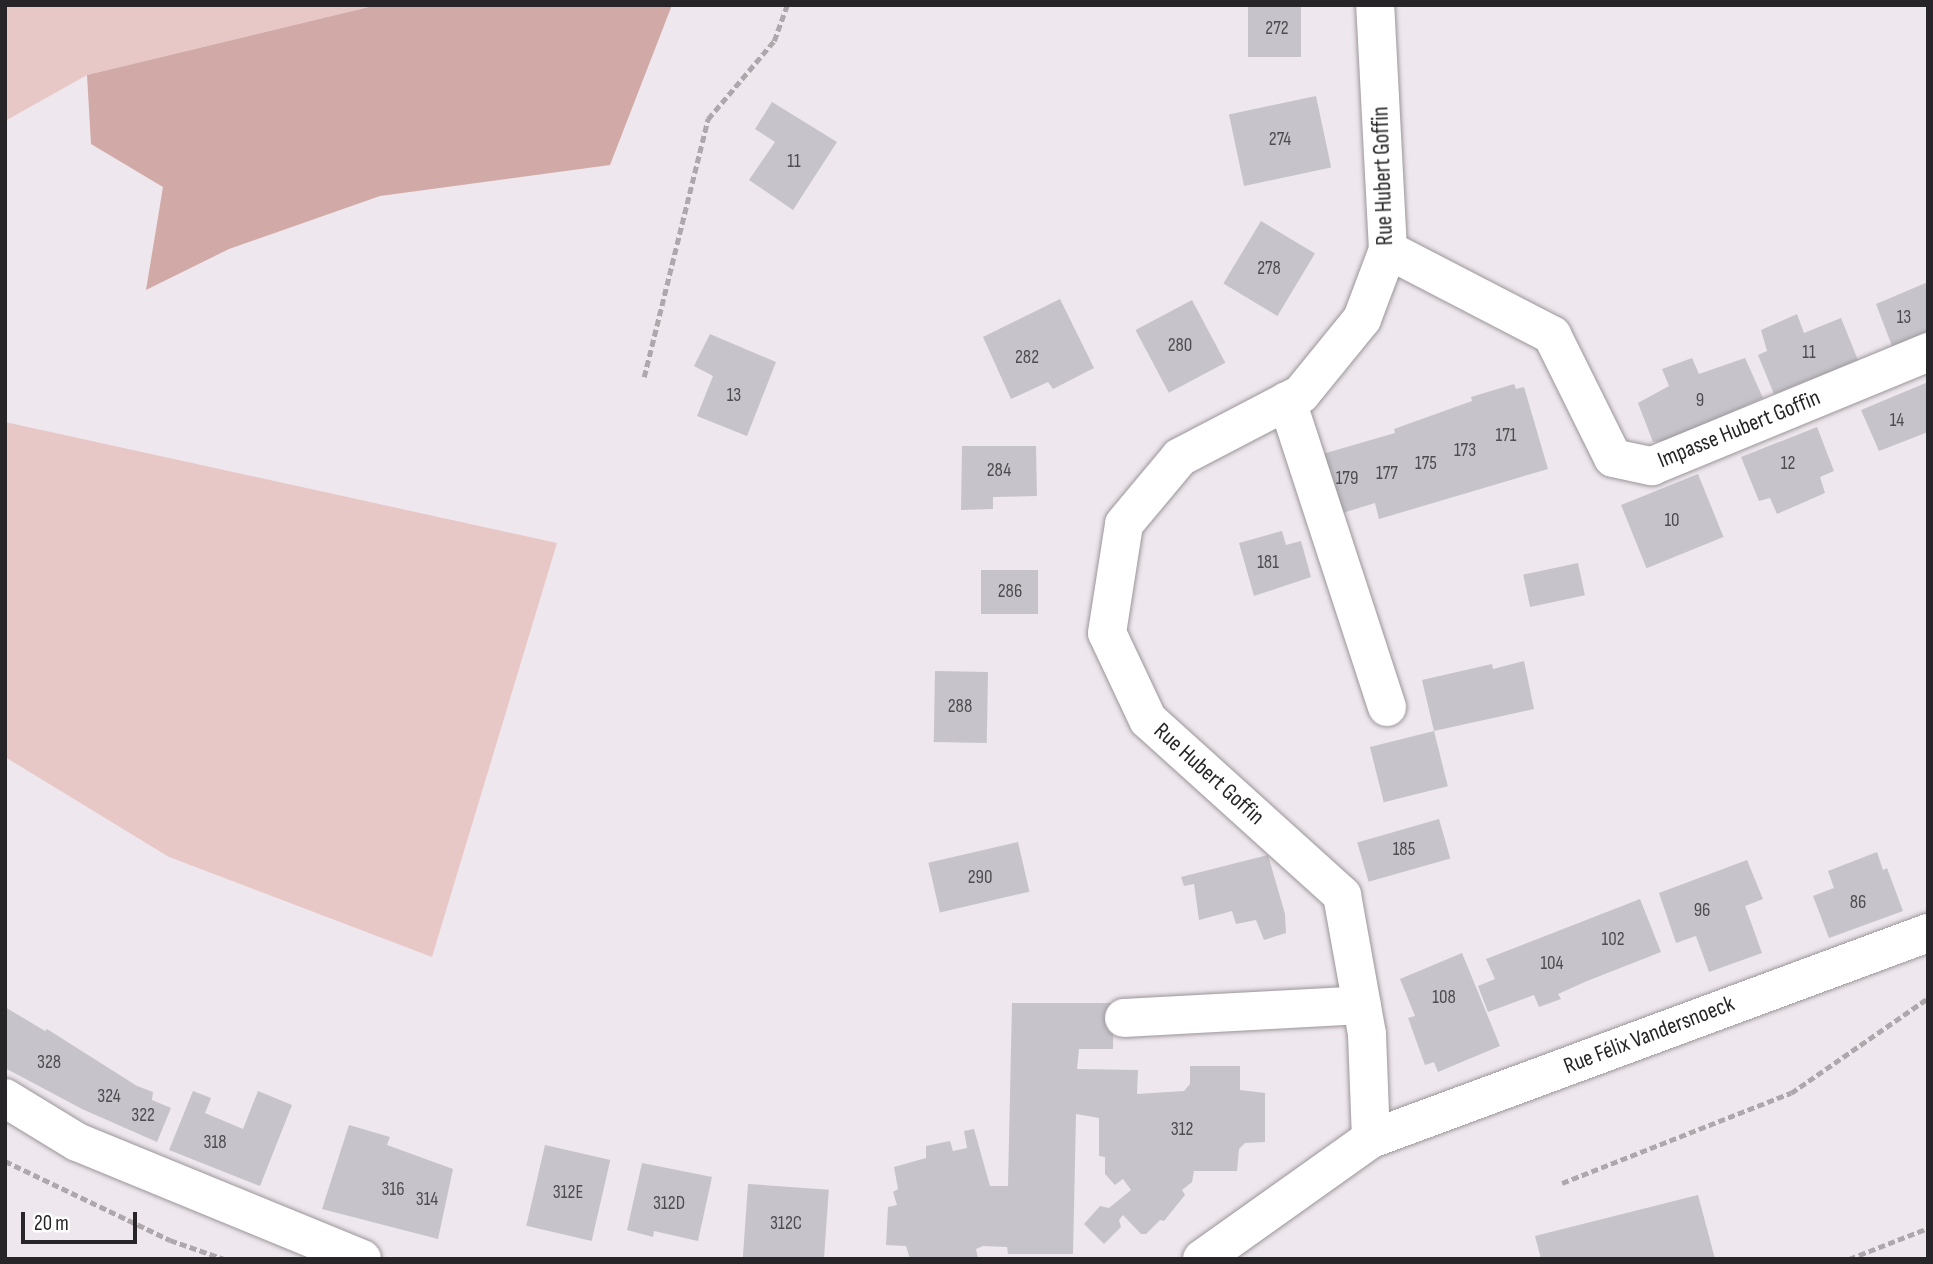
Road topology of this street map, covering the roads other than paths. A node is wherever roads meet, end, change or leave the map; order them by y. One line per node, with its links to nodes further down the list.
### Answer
1 (1375, 5): 2 (street, Rue Hubert Goffin)
2 (1388, 250): 3 (street, Impasse Hubert Goffin); 4 (street, Rue Hubert Goffin)
3 (1928, 352)
4 (1287, 401): 5 (street); 7 (street, Rue Hubert Goffin)
5 (1387, 707)
6 (1928, 933): 10 (street, Rue Félix Vandersnoeck)
7 (1362, 1005): 8 (street); 10 (street, Rue Hubert Goffin)
8 (1124, 1018)
9 (5, 1098): 11 (street)
10 (1371, 1139): 12 (street)
11 (362, 1259)
12 (1202, 1259)

